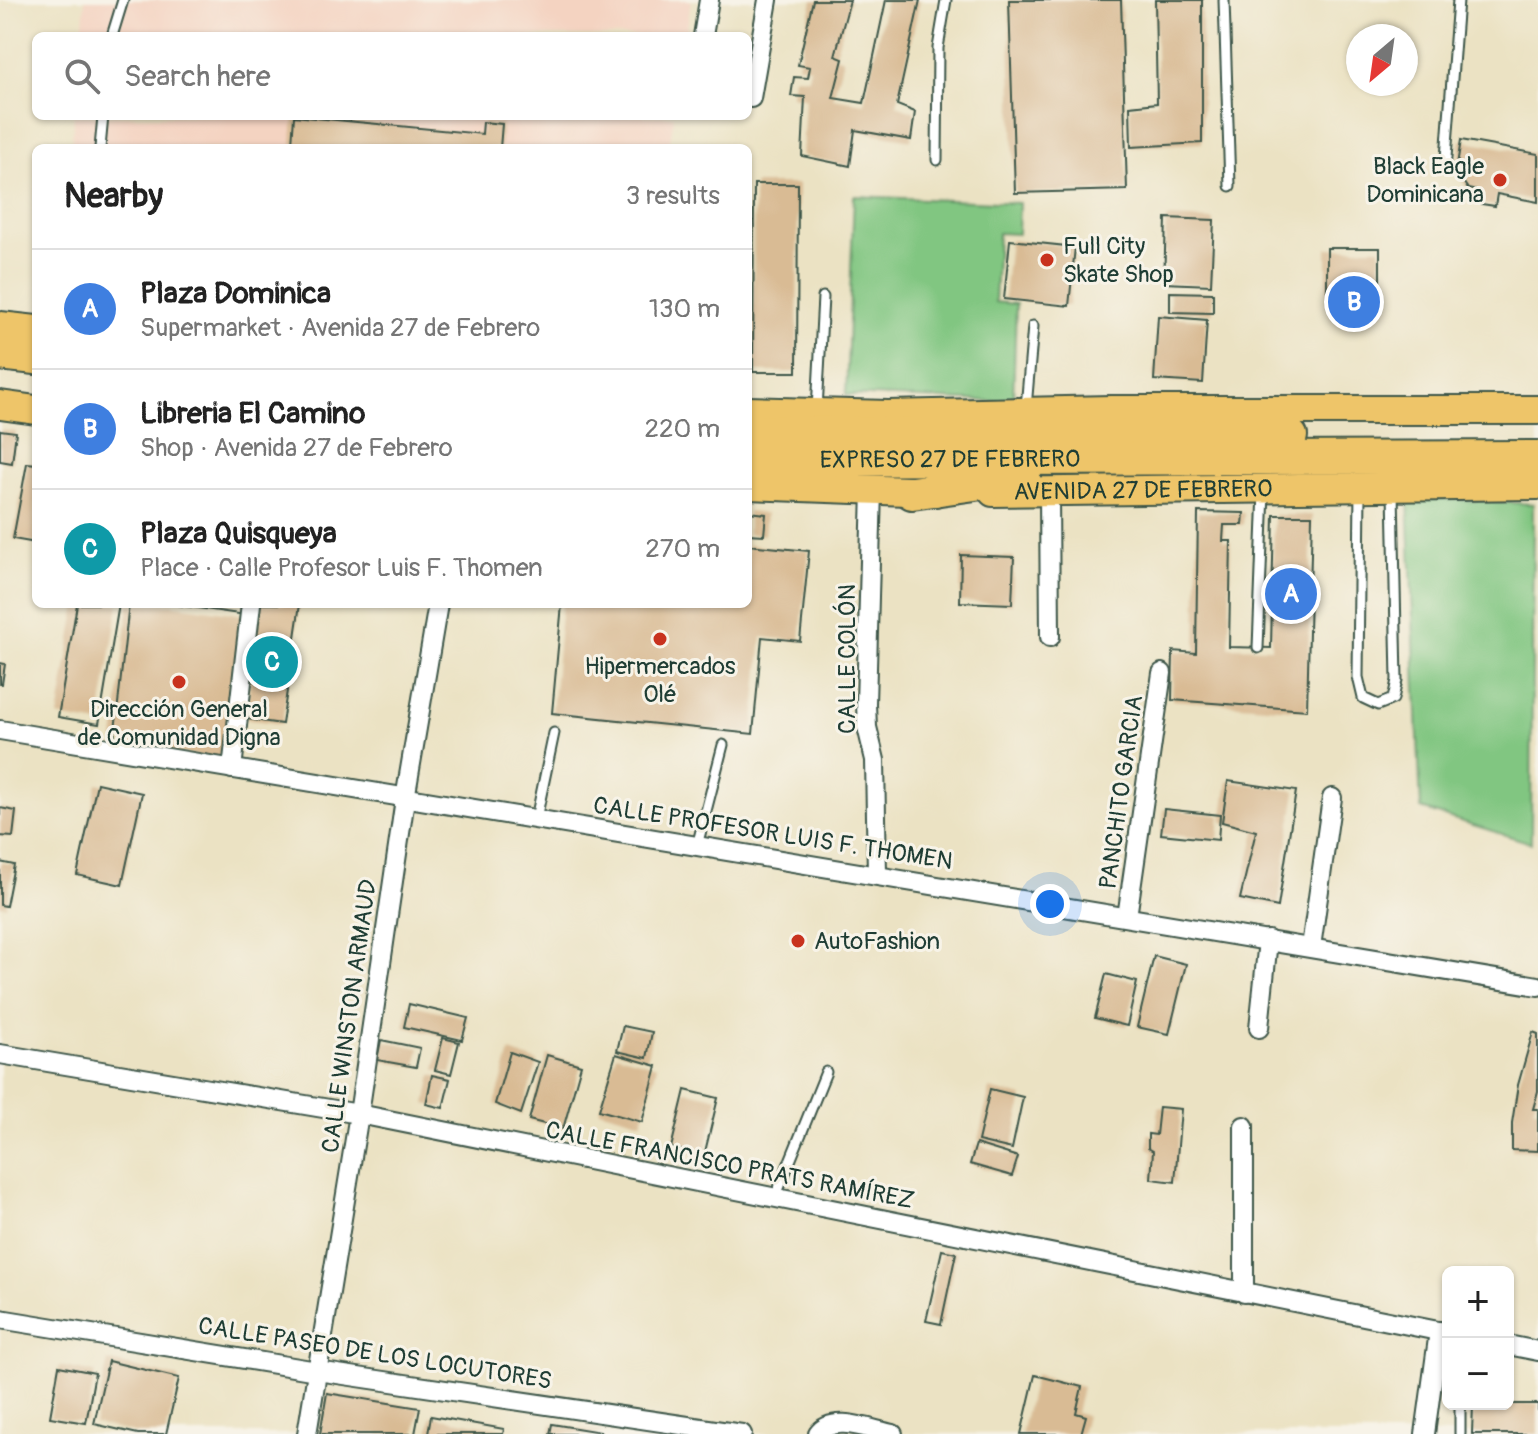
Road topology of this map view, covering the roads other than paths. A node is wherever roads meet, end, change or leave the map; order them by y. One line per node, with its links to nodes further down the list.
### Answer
1 (123, 0): 7 (lane)
2 (709, 0): 8 (street)
3 (768, 0): 9 (street)
4 (946, 0): 12 (lane)
5 (1224, 0): 14 (lane)
6 (1458, 0): 13 (lane)
7 (113, 32)
8 (704, 32)
9 (752, 92)
10 (103, 120): 11 (lane)
11 (100, 144)
12 (937, 160)
13 (1445, 171)
14 (1230, 186)
15 (823, 297): 28 (lane)
16 (0, 326): 18 (main road)
17 (1033, 326): 27 (lane)
18 (32, 330)
19 (0, 354): 20 (highway)
20 (32, 358)
21 (0, 375): 22 (highway)
22 (32, 379)
23 (0, 405): 24 (main road)
24 (32, 409)
25 (1538, 410): 27 (main road)
26 (752, 411): 28 (main road)
27 (1025, 412): 29 (main road)
28 (817, 413): 29 (main road)
29 (888, 415): 32 (highway)
30 (752, 431): 32 (highway, EXPRESO 27 DE FEBRERO)
31 (1538, 435): 32 (highway)
32 (1148, 447): 33 (highway); 34 (highway, EXPRESO 27 DE FEBRERO); 42 (highway)
33 (1538, 457)
34 (752, 460)
35 (752, 485): 40 (main road, AVENIDA 27 DE FEBRERO)
36 (1538, 485): 38 (main road, AVENIDA 27 DE FEBRERO)
37 (1360, 487): 38 (main road, AVENIDA 27 DE FEBRERO); 38 (lane); 39 (main road, AVENIDA 27 DE FEBRERO)
38 (1392, 487)
39 (1264, 488): 41 (main road, AVENIDA 27 DE FEBRERO); 46 (lane)
40 (872, 490): 42 (main road, AVENIDA 27 DE FEBRERO); 56 (street, CALLE COLÓN)
41 (1049, 491): 42 (main road, AVENIDA 27 DE FEBRERO); 45 (street)
42 (912, 493)
43 (251, 608): 51 (street)
44 (437, 608): 53 (street, CALLE WINSTON ARMAUD)
45 (1050, 637)
46 (1258, 648)
47 (1168, 669): 57 (street, PANCHITO GARCIA)
48 (0, 730): 51 (street, CALLE PROFESOR LUIS F. THOMEN)
49 (554, 733): 54 (lane)
50 (723, 745): 55 (lane)
51 (232, 769): 53 (street, CALLE PROFESOR LUIS F. THOMEN)
52 (1332, 798): 59 (street)
53 (405, 799): 54 (street, CALLE PROFESOR LUIS F. THOMEN); 64 (street, CALLE WINSTON ARMAUD)
54 (536, 819): 55 (street, CALLE PROFESOR LUIS F. THOMEN)
55 (697, 846): 56 (street, CALLE PROFESOR LUIS F. THOMEN)
56 (877, 874): 57 (street, CALLE PROFESOR LUIS F. THOMEN)
57 (1127, 917): 58 (street, CALLE PROFESOR LUIS F. THOMEN)
58 (1268, 940): 59 (street, CALLE PROFESOR LUIS F. THOMEN); 61 (street)
59 (1311, 947): 60 (street, CALLE PROFESOR LUIS F. THOMEN)
60 (1538, 986)
61 (1259, 1028)
62 (0, 1054): 64 (street, CALLE FRANCISCO PRATS RAMÍREZ)
63 (826, 1072): 66 (lane)
64 (359, 1114): 66 (street, CALLE FRANCISCO PRATS RAMÍREZ); 73 (street, CALLE WINSTON ARMAUD)
65 (1244, 1126): 67 (street)
66 (775, 1198): 67 (street, CALLE FRANCISCO PRATS RAMÍREZ)
67 (1244, 1293): 69 (street, CALLE FRANCISCO PRATS RAMÍREZ)
68 (0, 1319): 73 (street, CALLE PASEO DE LOS LOCUTORES)
69 (1442, 1332)
70 (1442, 1338): 80 (street)
71 (1514, 1346): 72 (street)
72 (1538, 1351)
73 (317, 1371): 75 (street, CALLE PASEO DE LOS LOCUTORES); 76 (street, CALLE WINSTON ARMAUD)
74 (1460, 1410): 81 (lane)
75 (628, 1425): 77 (street, CALLE PASEO DE LOS LOCUTORES)
76 (307, 1434)
77 (742, 1434)
78 (818, 1434): 79 (street)
79 (893, 1434)
80 (1425, 1434)
81 (1460, 1434)

